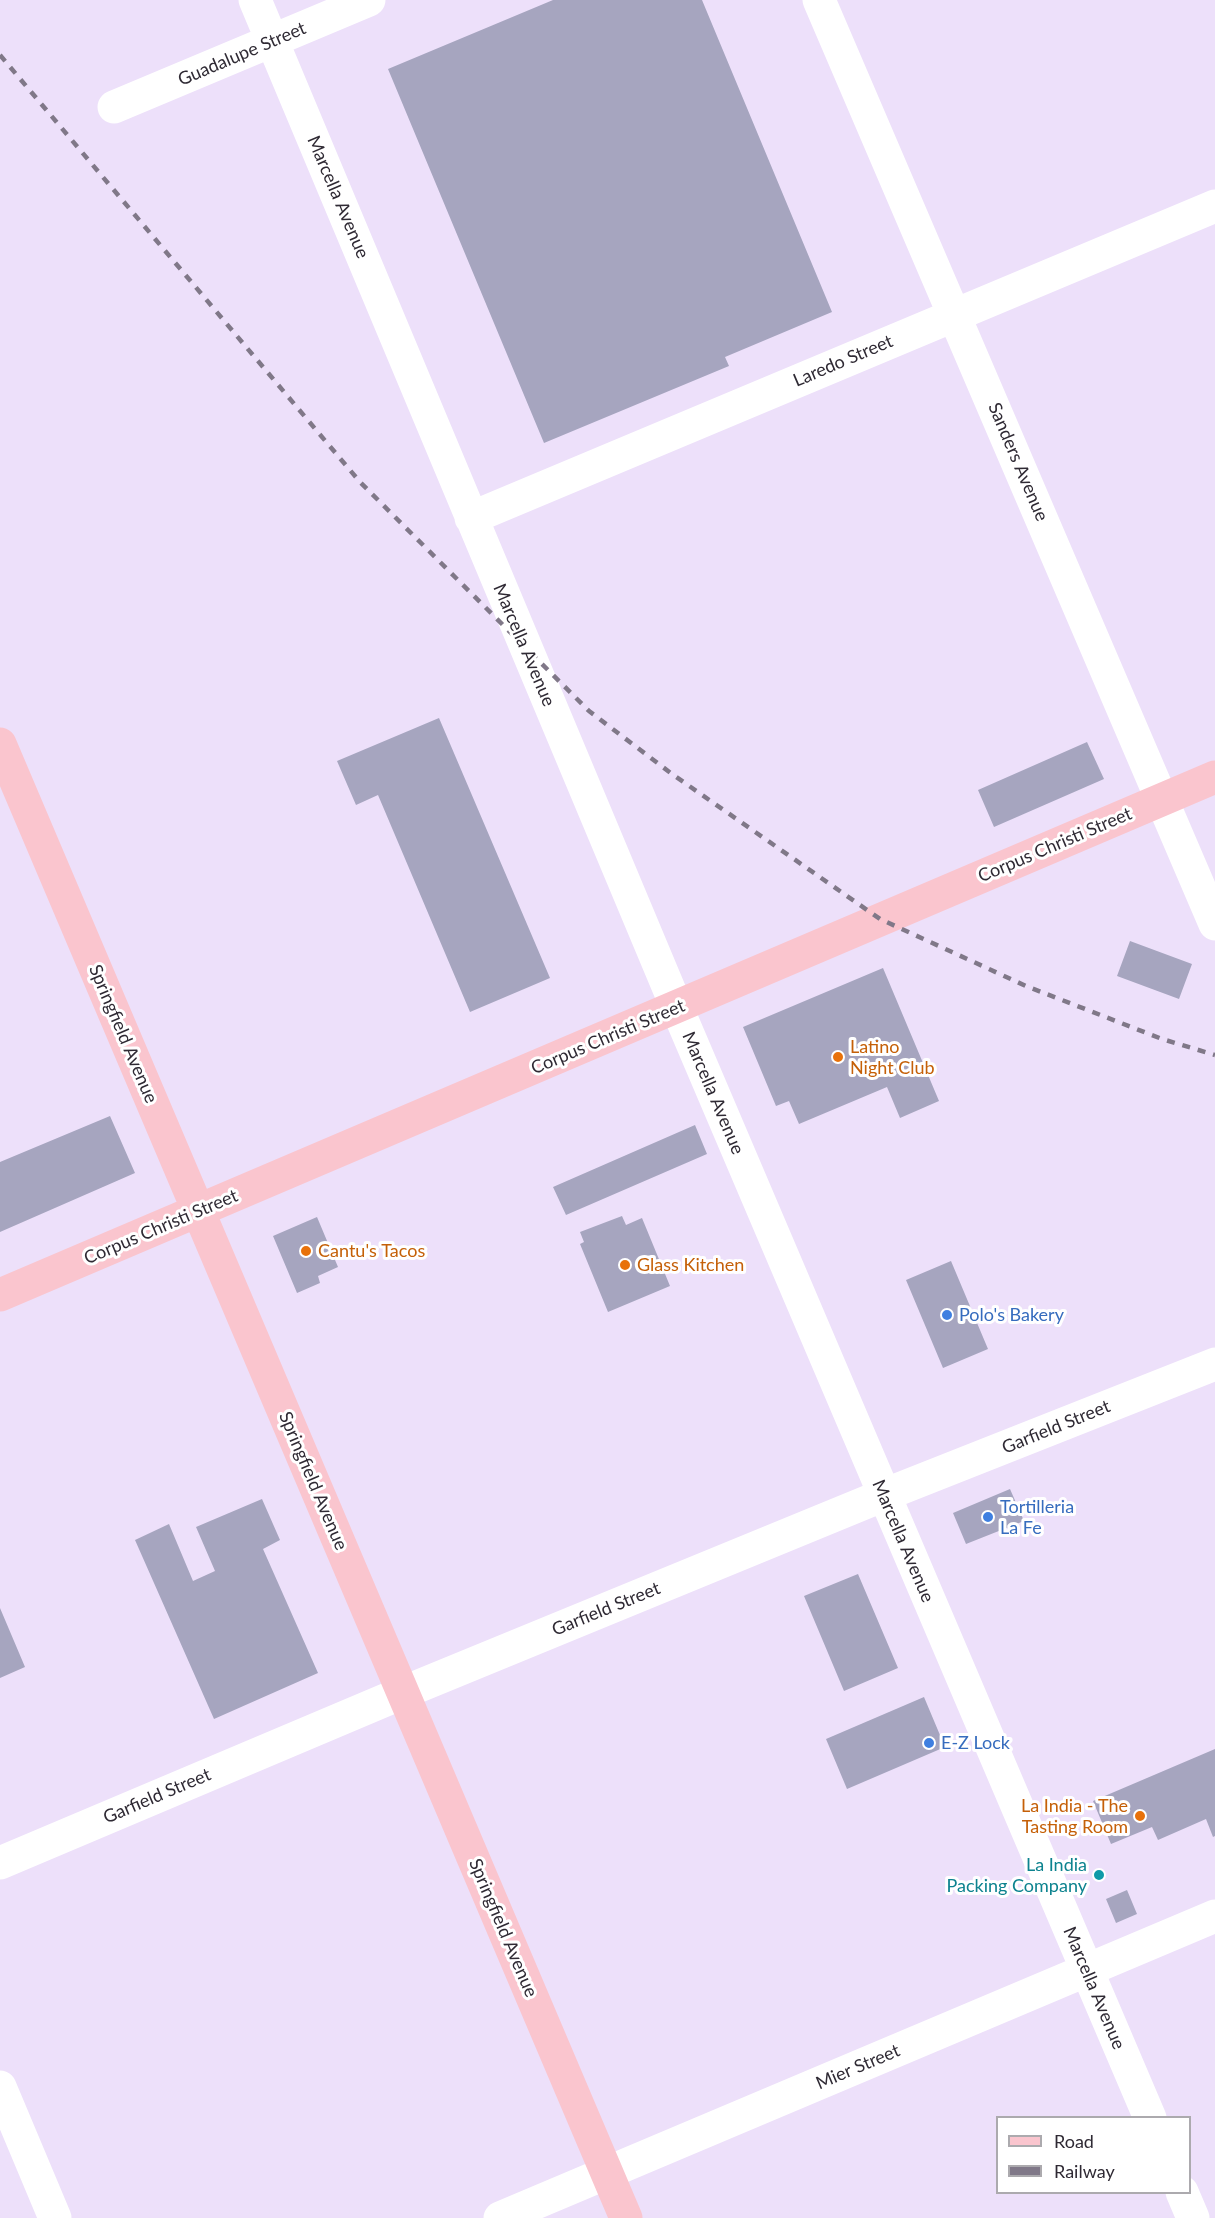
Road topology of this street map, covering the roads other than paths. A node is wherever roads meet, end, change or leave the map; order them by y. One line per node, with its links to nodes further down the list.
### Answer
1 (255, 0): 4 (street, Marcella Avenue)
2 (369, 0): 4 (street, Guadalupe Street)
3 (819, 0): 7 (street, Sanders Avenue)
4 (273, 41): 5 (street, Guadalupe Street); 8 (street, Marcella Avenue)
5 (114, 107)
6 (1215, 206): 7 (street, Laredo Street)
7 (955, 314): 8 (street, Laredo Street); 11 (street, Sanders Avenue)
8 (471, 518): 13 (street, Marcella Avenue)
9 (0, 744): 14 (main road, Springfield Avenue)
10 (1215, 777): 11 (main road, Corpus Christi Street)
11 (1162, 800): 12 (street, Sanders Avenue); 13 (main road, Corpus Christi Street)
12 (1215, 924)
13 (677, 1008): 14 (main road, Corpus Christi Street); 17 (street, Marcella Avenue)
14 (199, 1211): 15 (main road, Corpus Christi Street); 18 (main road, Springfield Avenue)
15 (0, 1295)
16 (1215, 1364): 17 (street, Garfield Street)
17 (884, 1495): 18 (street, Garfield Street); 21 (street, Marcella Avenue)
18 (402, 1693): 19 (street, Garfield Street); 24 (main road, Springfield Avenue)
19 (0, 1863)
20 (1215, 1916): 21 (street, Mier Street)
21 (1086, 1970): 23 (street, Marcella Avenue); 24 (street, Mier Street)
22 (0, 2087): 26 (street)
23 (1148, 2116)
24 (607, 2173): 27 (street, Mier Street); 28 (main road, Springfield Avenue)
25 (1182, 2194): 29 (street)
26 (56, 2218)
27 (500, 2218)
28 (626, 2218)
29 (1193, 2218)

